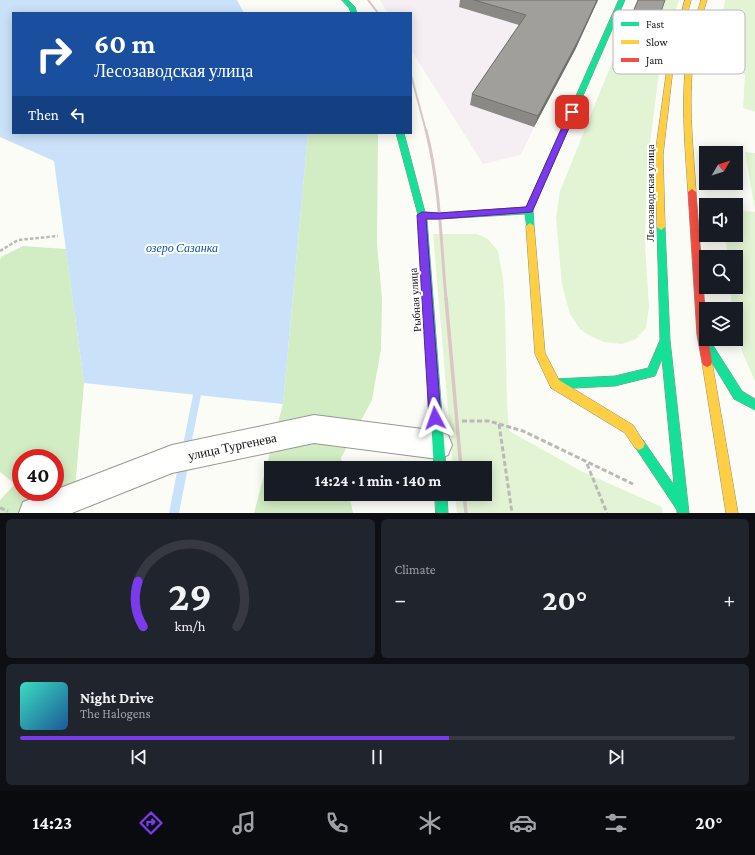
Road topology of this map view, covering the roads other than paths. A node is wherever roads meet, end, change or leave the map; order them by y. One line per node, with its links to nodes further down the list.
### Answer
1 (345, 0): 8 (street)
2 (622, 0): 5 (street)
3 (688, 0): 6 (street, Лесозаводская улица)
4 (704, 0): 7 (street)
5 (618, 10)
6 (685, 10)
7 (700, 10)
8 (354, 12)
9 (613, 20): 13 (street)
10 (669, 74): 16 (street, Лесозаводская улица)
11 (687, 74): 15 (street)
12 (400, 134): 14 (street, Рыбная улица)
13 (529, 210): 14 (street); 19 (street)
14 (422, 215): 21 (street, Рыбная улица)
15 (700, 302)
16 (664, 340): 19 (street, Лесозаводская улица); 23 (street, Лесозаводская улица)
17 (704, 346): 26 (street)
18 (709, 346): 20 (street)
19 (555, 384): 23 (street, Лесозаводская улица)
20 (755, 405)
21 (439, 456): 24 (street, улица Тургенева)
22 (441, 501): 25 (street)
23 (682, 510)
24 (34, 513)
25 (442, 513)
26 (732, 513)

